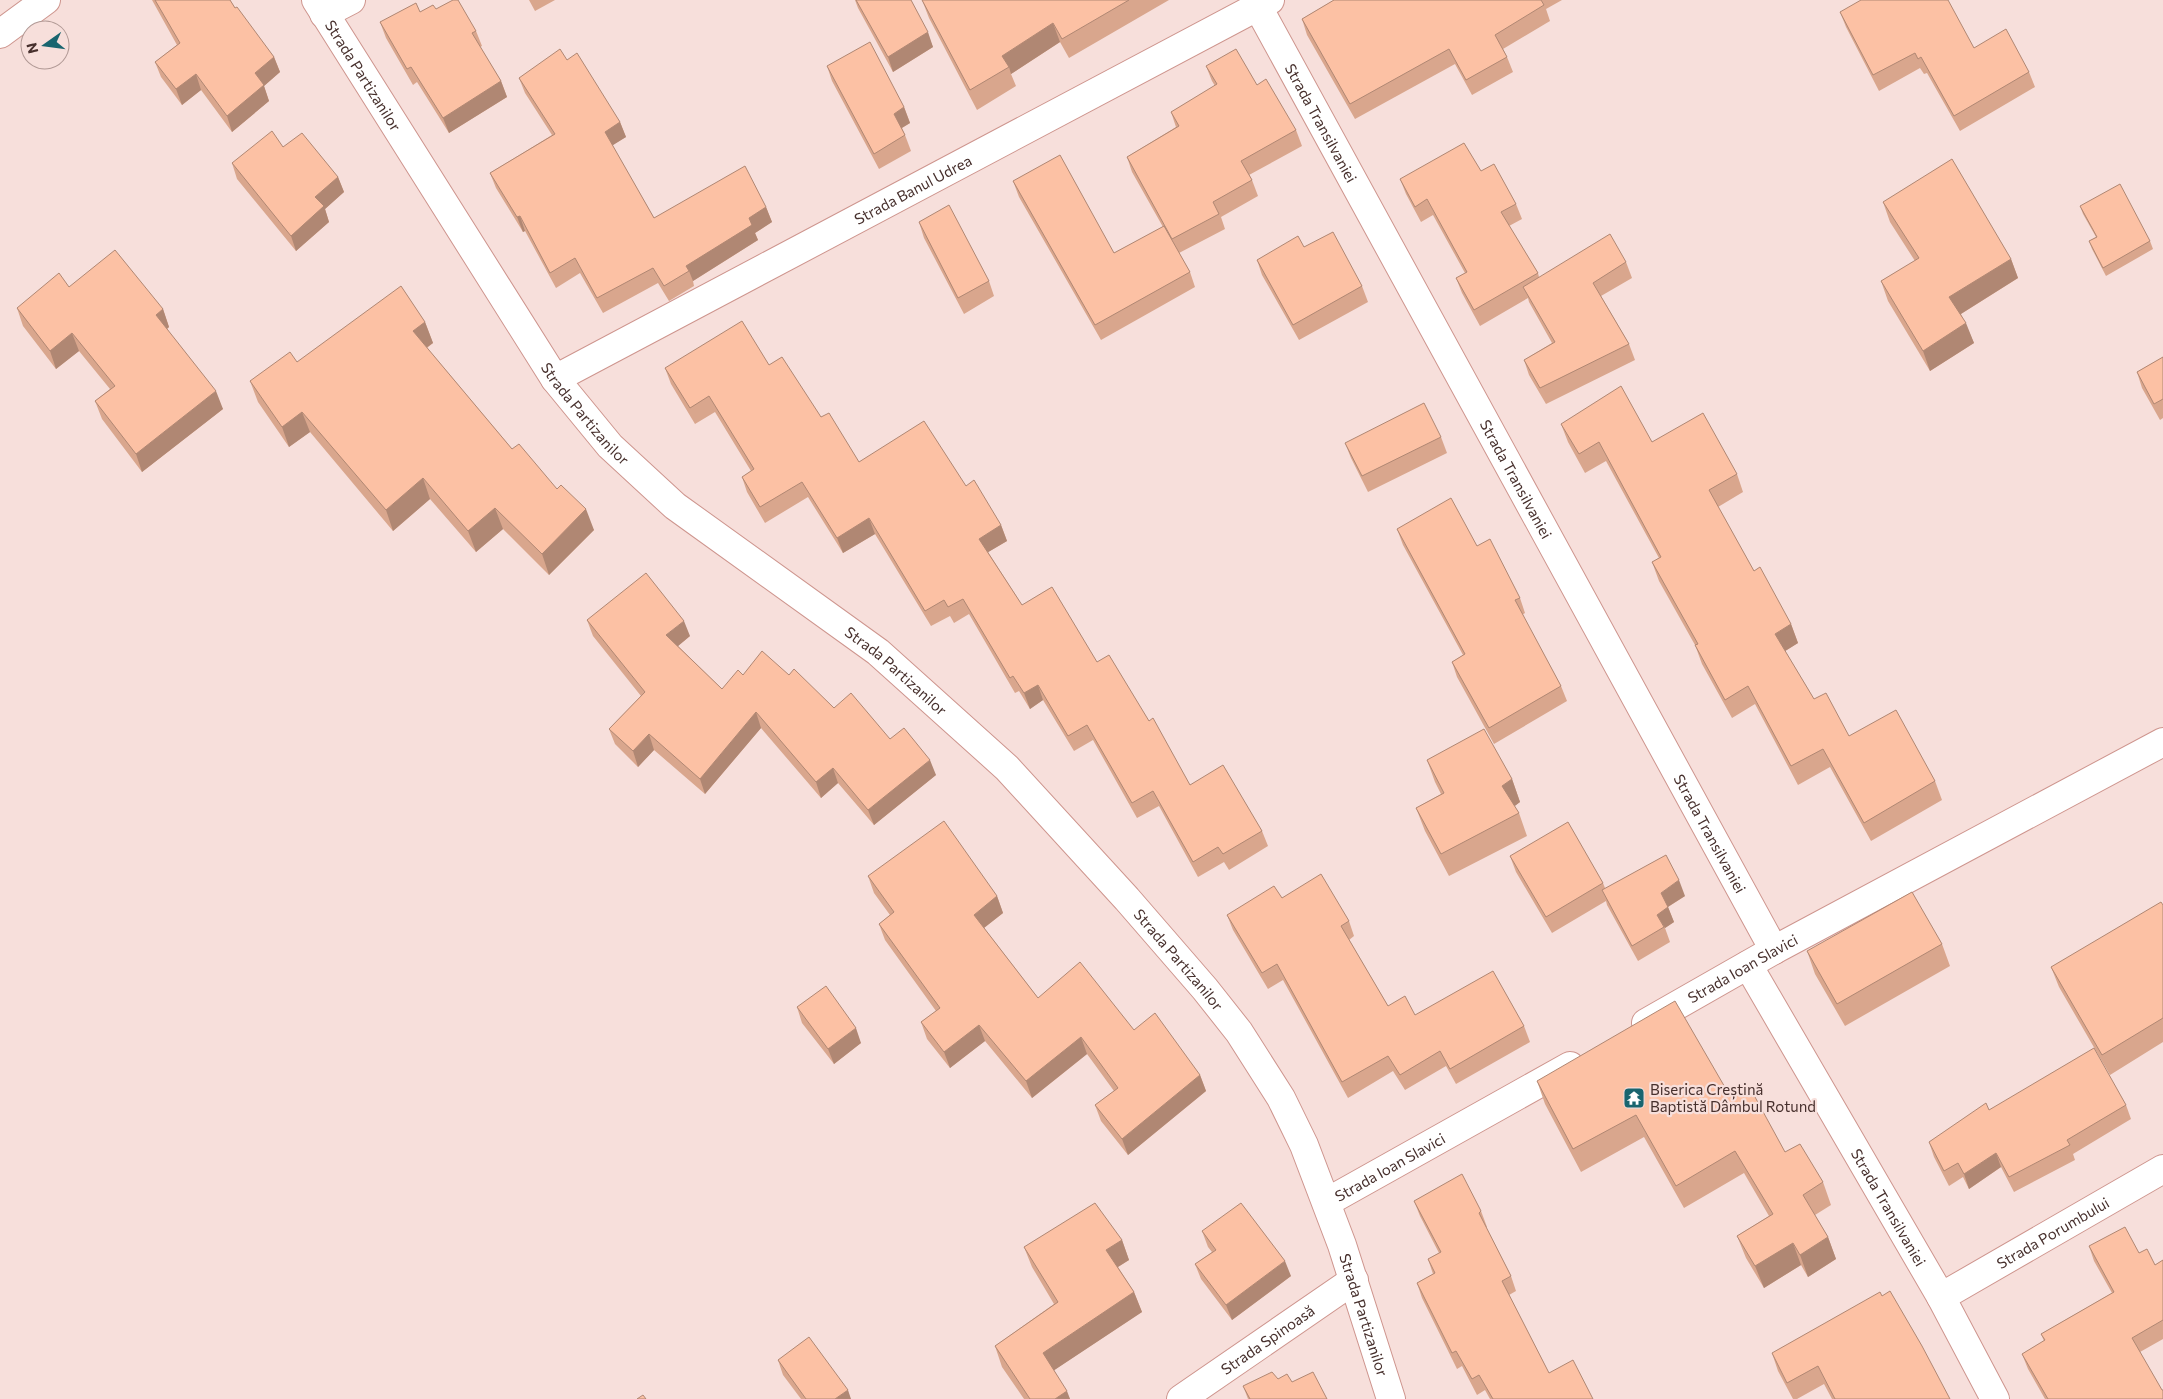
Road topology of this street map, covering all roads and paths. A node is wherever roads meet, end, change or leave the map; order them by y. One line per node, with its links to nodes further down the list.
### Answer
1 (46, 0): 5 (street)
2 (351, 0): 4 (street)
3 (1264, 3): 6 (street, Strada Banul Udrea); 8 (street, Strada Transilvaniei)
4 (320, 7): 6 (street, Strada Partizanilor)
5 (0, 34)
6 (555, 379): 13 (street, Strada Partizanilor)
7 (2163, 742): 8 (street, Strada Ioan Slavici)
8 (1774, 950): 9 (street, Strada Ioan Slavici)
9 (1748, 965): 10 (street, Strada Ioan Slavici); 15 (street, Strada Transilvaniei)
10 (1628, 1033)
11 (1594, 1052): 13 (street, Strada Ioan Slavici)
12 (2163, 1169): 15 (street, Strada Porumbului)
13 (1327, 1202): 14 (street, Strada Partizanilor)
14 (1354, 1280): 16 (street, Strada Spinoasă); 17 (street, Strada Partizanilor)
15 (1942, 1297): 18 (street, Strada Transilvaniei)
16 (1181, 1399)
17 (1392, 1399)
18 (1995, 1399)

